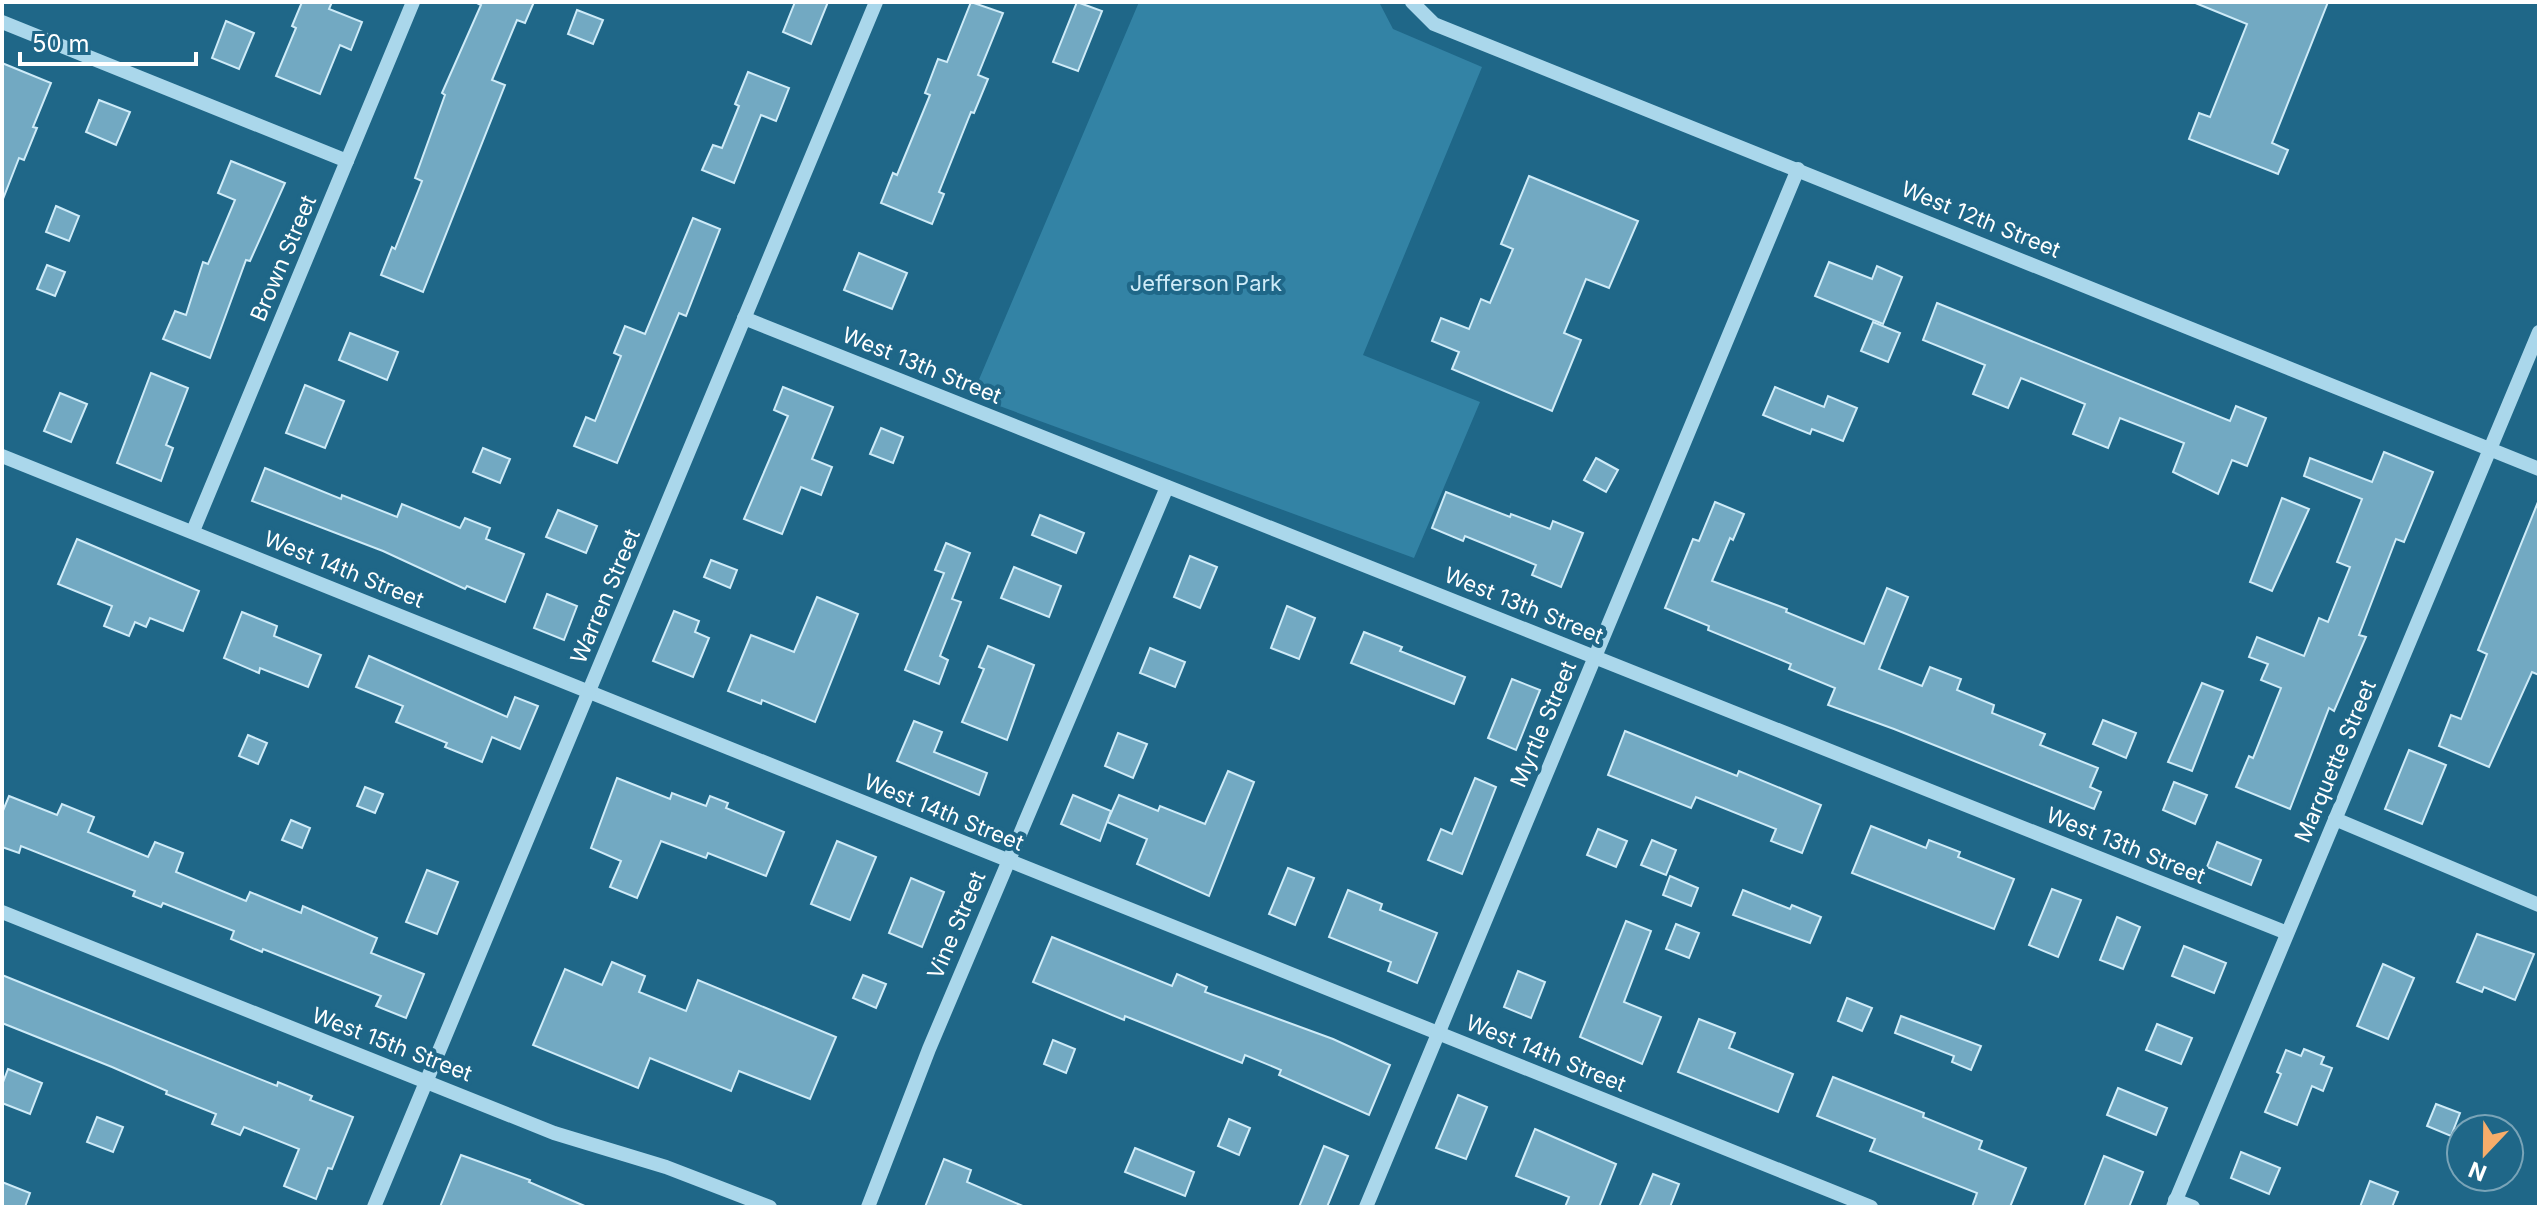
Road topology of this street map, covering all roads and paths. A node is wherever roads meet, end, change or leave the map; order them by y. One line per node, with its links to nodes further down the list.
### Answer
1 (413, 2): 5 (street, Brown Street)
2 (876, 2): 7 (street, Warren Street)
3 (1412, 2): 6 (street, West 12th Street)
4 (2, 22): 5 (street)
5 (347, 161): 13 (street, Brown Street)
6 (1798, 169): 9 (street, West 12th Street); 14 (street, Myrtle Street)
7 (744, 318): 12 (street, West 13th Street); 15 (street, Warren Street)
8 (2539, 332): 9 (street, Marquette Street)
9 (2490, 449): 11 (street, West 12th Street); 16 (street, Marquette Street)
10 (2, 456): 13 (street, West 14th Street)
11 (2539, 469)
12 (1167, 487): 14 (street, West 13th Street); 17 (street, Vine Street)
13 (193, 531): 15 (street, West 14th Street)
14 (1595, 657): 20 (street, West 13th Street); 21 (street, Myrtle Street)
15 (588, 693): 17 (street, West 14th Street); 22 (street, Warren Street)
16 (2335, 819): 18 (street); 20 (street, Marquette Street)
17 (1007, 861): 21 (street, West 14th Street); 26 (street, Vine Street)
18 (2539, 905)
19 (2, 912): 22 (street, West 15th Street)
20 (2287, 933): 23 (street, Marquette Street)
21 (1438, 1034): 27 (street, Myrtle Street); 28 (street, West 14th Street)
22 (426, 1080): 24 (street, Warren Street); 25 (street, West 15th Street)
23 (2174, 1204): 29 (street)
24 (374, 1207)
25 (770, 1207)
26 (868, 1207)
27 (1366, 1207)
28 (1871, 1207)
29 (2193, 1207)

